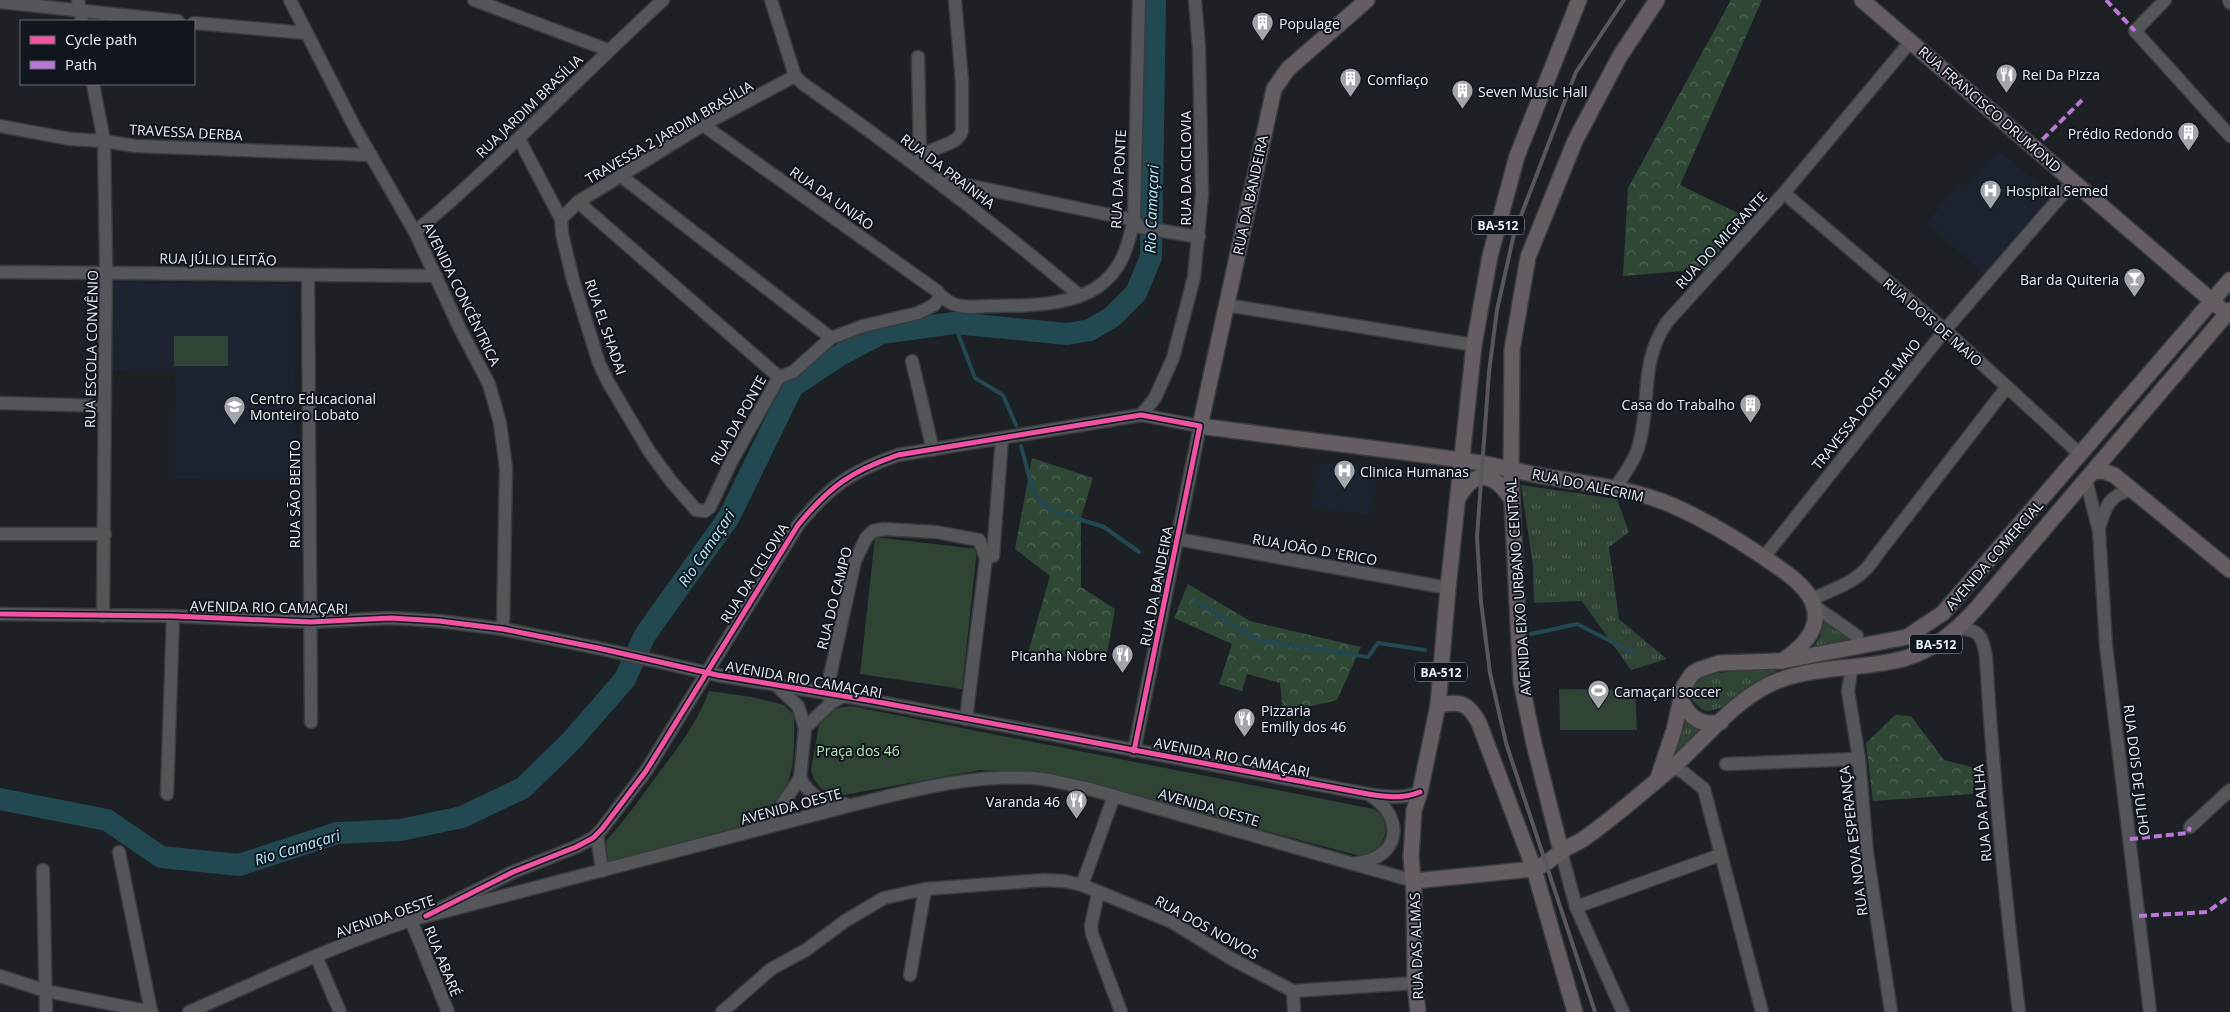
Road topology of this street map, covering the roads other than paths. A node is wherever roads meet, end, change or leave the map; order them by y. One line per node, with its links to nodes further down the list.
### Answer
1 (290, 0): 17 (street, AVENIDA CONCÊNTRICA)
2 (474, 0): 19 (street)
3 (662, 0): 19 (street, RUA JARDIM BRASÍLIA)
4 (771, 0): 21 (street)
5 (955, 0): 29 (street)
6 (1139, 0): 36 (street, RUA DA PONTE)
7 (1195, 0): 38 (street, RUA DA CICLOVIA)
8 (1366, 0): 47 (main road, RUA DA BANDEIRA)
9 (1578, 0): 51 (main road, BA-512)
10 (1657, 0): 63 (main road, AVENIDA EIXO URBANO CENTRAL)
11 (1862, 0): 18 (main road, RUA FRANCISCO DRUMOND)
12 (2165, 0): 25 (street)
13 (0, 2): 14 (street)
14 (80, 11): 15 (street)
15 (168, 20)
16 (195, 23): 17 (street)
17 (306, 33): 28 (street, AVENIDA CONCÊNTRICA)
18 (1911, 42): 32 (main road, RUA FRANCISCO DRUMOND); 33 (street, RUA DO MIGRANTE)
19 (608, 50): 26 (street, RUA JARDIM BRASÍLIA)
20 (918, 57): 29 (street)
21 (795, 76): 24 (street, TRAVESSA 2 JARDIM BRASÍLIA); 29 (street, RUA DA PRAINHA)
22 (93, 85): 27 (street, RUA ESCOLA CONVÊNIO)
23 (0, 126): 27 (street, TRAVESSA DERBA)
24 (703, 126): 30 (street, TRAVESSA 2 JARDIM BRASÍLIA); 45 (street, RUA DA UNIÃO)
25 (2230, 136)
26 (519, 139): 35 (street, RUA EL SHADAI); 37 (street, RUA JARDIM BRASÍLIA)
27 (104, 141): 28 (street, TRAVESSA DERBA); 40 (street, RUA ESCOLA CONVÊNIO)
28 (372, 155): 37 (street, AVENIDA CONCÊNTRICA)
29 (918, 162): 31 (street, RUA DA PRAINHA)
30 (621, 176): 34 (street, TRAVESSA 2 JARDIM BRASÍLIA); 50 (street)
31 (933, 178): 36 (street); 44 (street, RUA DA PRAINHA)
32 (2074, 181): 46 (main road, RUA FRANCISCO DRUMOND); 49 (street, TRAVESSA DOIS DE MAIO)
33 (1784, 193): 49 (street, RUA DOIS DE MAIO); 65 (street, RUA DO MIGRANTE)
34 (578, 202): 35 (street, TRAVESSA 2 JARDIM BRASÍLIA); 53 (street)
35 (561, 218): 69 (street, RUA EL SHADAI)
36 (1137, 224): 38 (street); 44 (street, RUA DA PONTE)
37 (415, 232): 42 (street, AVENIDA CONCÊNTRICA)
38 (1199, 237): 57 (street, RUA DA CICLOVIA)
39 (0, 272): 40 (street, RUA JÚLIO LEITÃO)
40 (106, 272): 41 (street, RUA JÚLIO LEITÃO); 56 (street, RUA ESCOLA CONVÊNIO)
41 (308, 276): 42 (street, RUA JÚLIO LEITÃO); 82 (street, RUA SÃO BENTO)
42 (436, 276): 83 (street, AVENIDA CONCÊNTRICA)
43 (2230, 280): 46 (main road, AVENIDA COMERCIAL)
44 (1079, 295): 45 (street, RUA DA PONTE)
45 (941, 296): 50 (street, RUA DA PONTE)
46 (2212, 301): 48 (main road, RUA FRANCISCO DRUMOND); 61 (main road, AVENIDA COMERCIAL)
47 (1226, 305): 51 (street); 58 (main road, RUA DA BANDEIRA)
48 (2229, 314): 64 (main road, AVENIDA COMERCIAL)
49 (1945, 330): 54 (street, RUA DOIS DE MAIO); 75 (street, TRAVESSA DOIS DE MAIO)
50 (831, 338): 53 (street, RUA DA PONTE)
51 (1474, 345): 62 (main road, BA-512)
52 (912, 361): 60 (street)
53 (779, 377): 69 (street, RUA DA PONTE)
54 (2007, 386): 61 (street, RUA DOIS DE MAIO); 78 (street)
55 (0, 403): 56 (street)
56 (105, 406): 72 (street, RUA ESCOLA CONVÊNIO)
57 (1141, 415): 58 (street, RUA DA CICLOVIA); 59 (street, RUA DA CICLOVIA)
58 (1200, 426): 62 (main road, RUA DO ALECRIM); 73 (street, RUA DA BANDEIRA)
59 (1002, 438): 60 (street, RUA DA CICLOVIA); 74 (street)
60 (933, 450): 88 (street, RUA DA CICLOVIA)
61 (2080, 454): 86 (main road, AVENIDA COMERCIAL)
62 (1462, 461): 63 (main road, RUA DO ALECRIM); 67 (main road, BA-512)
63 (1510, 469): 65 (main road, RUA DO ALECRIM); 68 (main road, AVENIDA EIXO URBANO CENTRAL)
64 (2089, 476): 66 (main road); 70 (street, RUA DOIS DE JULHO); 84 (main road, AVENIDA COMERCIAL / BA-512)
65 (1615, 488): 75 (main road, RUA DO ALECRIM)
66 (2132, 490): 70 (street, RUA DOIS DE JULHO); 76 (main road)
67 (1458, 499): 68 (main road); 77 (main road, BA-512)
68 (1513, 502): 113 (main road, AVENIDA EIXO URBANO CENTRAL)
69 (696, 510)
70 (2099, 531): 147 (street, RUA DOIS DE JULHO)
71 (0, 534): 72 (street)
72 (105, 534): 80 (street, RUA ESCOLA CONVÊNIO)
73 (1177, 539): 77 (street, RUA JOÃO D 'ERICO); 98 (street, RUA DA BANDEIRA)
74 (993, 556)
75 (1764, 557): 78 (main road, RUA DO ALECRIM)
76 (2230, 570)
77 (1448, 588): 93 (main road, BA-512)
78 (1813, 603): 85 (street); 86 (main road)
79 (0, 614): 80 (street, AVENIDA RIO CAMAÇARI)
80 (104, 616): 81 (street, AVENIDA RIO CAMAÇARI)
81 (174, 616): 82 (street, AVENIDA RIO CAMAÇARI); 106 (street)
82 (310, 622): 83 (street, AVENIDA RIO CAMAÇARI); 95 (street, RUA SÃO BENTO)
83 (503, 629): 88 (street, AVENIDA RIO CAMAÇARI)
84 (1958, 629): 87 (main road, AVENIDA COMERCIAL / BA-512); 146 (street, RUA DA PALHA)
85 (1857, 636)
86 (1782, 660): 92 (main road, AVENIDA COMERCIAL)
87 (1852, 666): 96 (main road, AVENIDA COMERCIAL / BA-512); 99 (street, RUA NOVA ESPERANÇA)
88 (707, 673): 89 (street, AVENIDA RIO CAMAÇARI); 112 (street, RUA DA CICLOVIA)
89 (778, 686): 90 (street, AVENIDA RIO CAMAÇARI); 97 (street)
90 (826, 694): 91 (street, AVENIDA RIO CAMAÇARI); 94 (street, RUA DO CAMPO)
91 (842, 697): 94 (street, AVENIDA RIO CAMAÇARI); 97 (street)
92 (1682, 702): 96 (main road); 103 (main road, AVENIDA COMERCIAL)
93 (1438, 705): 105 (main road, BA-512); 117 (main road)
94 (966, 719): 98 (street, AVENIDA RIO CAMAÇARI)
95 (311, 722)
96 (1721, 722): 101 (main road, AVENIDA COMERCIAL / BA-512)
97 (805, 728): 102 (street)
98 (1134, 751): 107 (street, AVENIDA RIO CAMAÇARI)
99 (1859, 759): 100 (street); 145 (street, RUA NOVA ESPERANÇA)
100 (1726, 764)
101 (1673, 767): 103 (main road, AVENIDA COMERCIAL / BA-512); 115 (street)
102 (800, 778): 109 (street); 111 (street)
103 (1658, 778): 113 (main road, AVENIDA COMERCIAL / BA-512)
104 (2230, 790): 110 (street)
105 (1420, 792): 107 (street, AVENIDA RIO CAMAÇARI); 120 (main road, BA-512)
106 (167, 794)
107 (1368, 794): 116 (street)
108 (1114, 796): 109 (street, AVENIDA OESTE); 116 (street, AVENIDA OESTE); 121 (street)
109 (856, 804): 111 (street, AVENIDA OESTE)
110 (2190, 827)
111 (746, 833): 119 (street, AVENIDA OESTE)
112 (597, 834): 119 (street); 125 (street, RUA DA CICLOVIA)
113 (1561, 851): 117 (main road, AVENIDA COMERCIAL / BA-512); 124 (street)
114 (119, 852): 134 (street)
115 (1720, 855): 124 (street); 144 (street)
116 (1352, 864): 120 (street, AVENIDA OESTE)
117 (1534, 869): 120 (main road, BA-512); 142 (main road)
118 (43, 870): 131 (street)
119 (602, 871): 125 (street, AVENIDA OESTE)
120 (1414, 881): 130 (main road, RUA DAS ALMAS)
121 (1082, 885): 122 (street, RUA DOS NOIVOS); 123 (street, RUA DOS NOIVOS)
122 (925, 889): 129 (street); 138 (street, RUA DOS NOIVOS)
123 (1098, 893): 132 (street, RUA DOS NOIVOS); 139 (street)
124 (1576, 907): 143 (street)
125 (426, 916): 126 (street, AVENIDA OESTE)
126 (411, 920): 127 (street, AVENIDA OESTE); 137 (street, RUA ABARÉ)
127 (316, 956): 135 (street, AVENIDA OESTE); 136 (street)
128 (0, 976): 131 (street)
129 (910, 976)
130 (1415, 983): 132 (street); 141 (main road, RUA DAS ALMAS)
131 (46, 991): 133 (street); 134 (street)
132 (1294, 991): 140 (street)
133 (46, 1012)
134 (151, 1012)
135 (189, 1012)
136 (340, 1012)
137 (448, 1012)
138 (722, 1012)
139 (1120, 1012)
140 (1294, 1012)
141 (1418, 1012)
142 (1575, 1012)
143 (1623, 1012)
144 (1762, 1012)
145 (1891, 1012)
146 (2019, 1012)
147 (2150, 1012)

